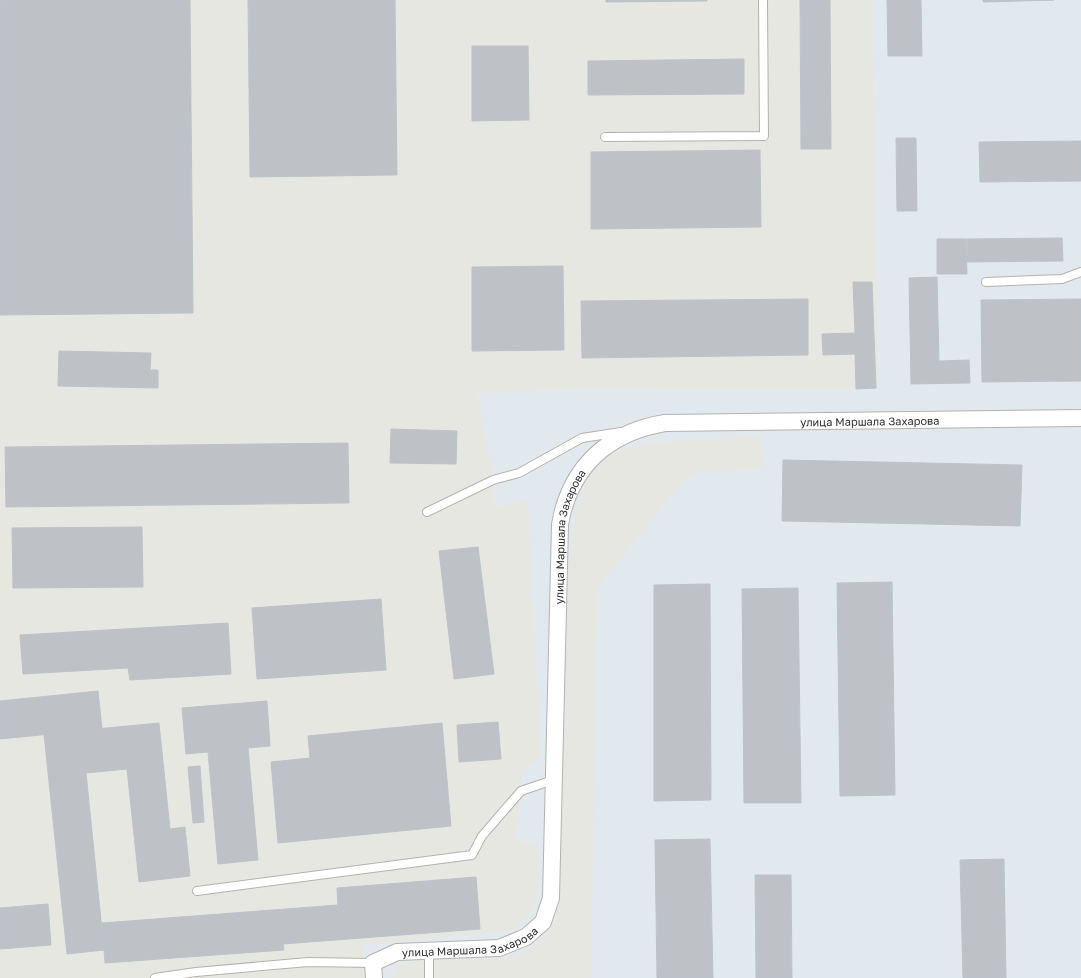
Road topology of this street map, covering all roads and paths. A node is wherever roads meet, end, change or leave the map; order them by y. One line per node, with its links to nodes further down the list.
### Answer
1 (763, 0): 2 (lane)
2 (605, 137)
3 (1081, 272): 4 (lane)
4 (986, 282)
5 (1081, 418): 6 (street, улица Маршала Захарова)
6 (634, 431): 7 (lane); 8 (street, улица Маршала Захарова)
7 (427, 512)
8 (553, 780): 9 (lane); 10 (street, улица Маршала Захарова)
9 (197, 891)
10 (429, 951): 11 (street, улица Маршала Захарова); 13 (lane)
11 (374, 970): 12 (lane)
12 (155, 978)
13 (429, 978)

